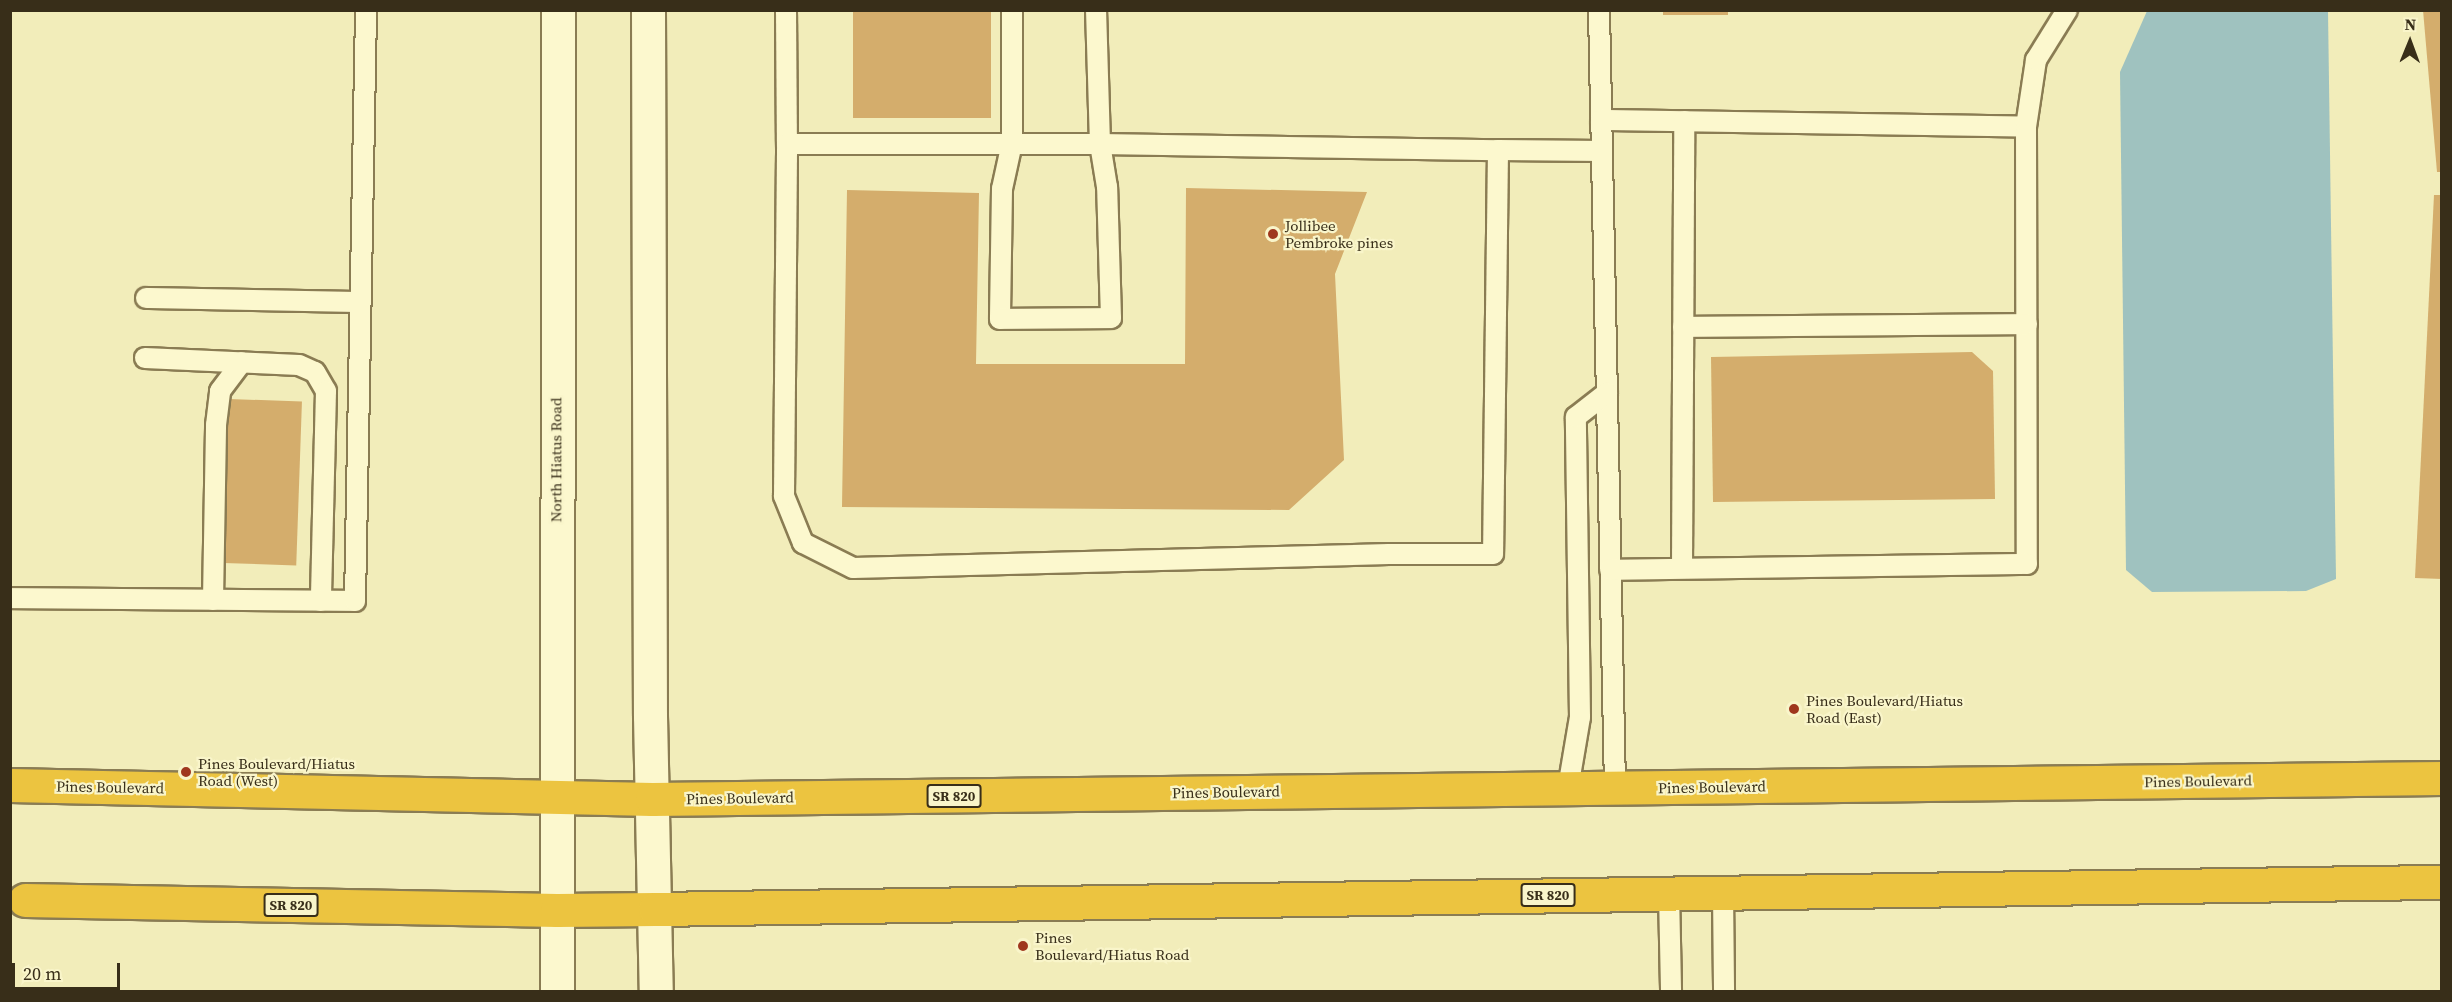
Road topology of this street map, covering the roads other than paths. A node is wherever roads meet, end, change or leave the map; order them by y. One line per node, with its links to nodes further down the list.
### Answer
1 (366, 10): 18 (lane)
2 (558, 10): 33 (main road, North Hiatus Road)
3 (648, 10): 34 (main road)
4 (786, 10): 13 (lane)
5 (1012, 10): 12 (lane)
6 (1096, 10): 14 (lane)
7 (1599, 10): 9 (lane)
8 (2067, 10): 11 (lane)
9 (1602, 120): 10 (lane); 16 (lane)
10 (1684, 121): 11 (lane); 20 (lane)
11 (2026, 127): 19 (lane)
12 (1012, 143): 13 (lane); 14 (lane); 14 (lane)
13 (787, 144): 15 (lane)
14 (1100, 144): 15 (lane)
15 (1498, 150): 16 (lane)
16 (1602, 151): 23 (lane)
17 (146, 298): 18 (lane)
18 (360, 302): 28 (lane)
19 (2027, 324): 20 (lane); 24 (lane)
20 (1683, 327): 24 (lane)
21 (145, 358): 22 (lane)
22 (243, 362): 27 (lane); 28 (lane)
23 (1607, 393): 25 (lane); 31 (lane)
24 (1682, 568): 25 (lane)
25 (1610, 570): 32 (lane)
26 (10, 598): 27 (lane)
27 (213, 600): 28 (lane)
28 (321, 601)
29 (2442, 778): 32 (highway, Pines Boulevard / SR 820)
30 (10, 784): 33 (highway, Pines Boulevard / SR 820)
31 (1568, 788): 32 (highway, Pines Boulevard / SR 820); 34 (highway, Pines Boulevard / SR 820)
32 (1615, 788)
33 (556, 797): 34 (highway, Pines Boulevard / SR 820); 40 (main road, North Hiatus Road)
34 (652, 799): 39 (main road)
35 (2442, 882): 36 (highway, SR 820)
36 (1723, 892): 37 (highway, SR 820); 44 (lane)
37 (1669, 893): 39 (highway, SR 820); 43 (lane)
38 (25, 900): 40 (highway, SR 820)
39 (655, 909): 40 (highway, SR 820); 42 (main road)
40 (557, 910): 41 (main road, North Hiatus Road)
41 (557, 992)
42 (656, 992)
43 (1671, 992)
44 (1724, 992)

